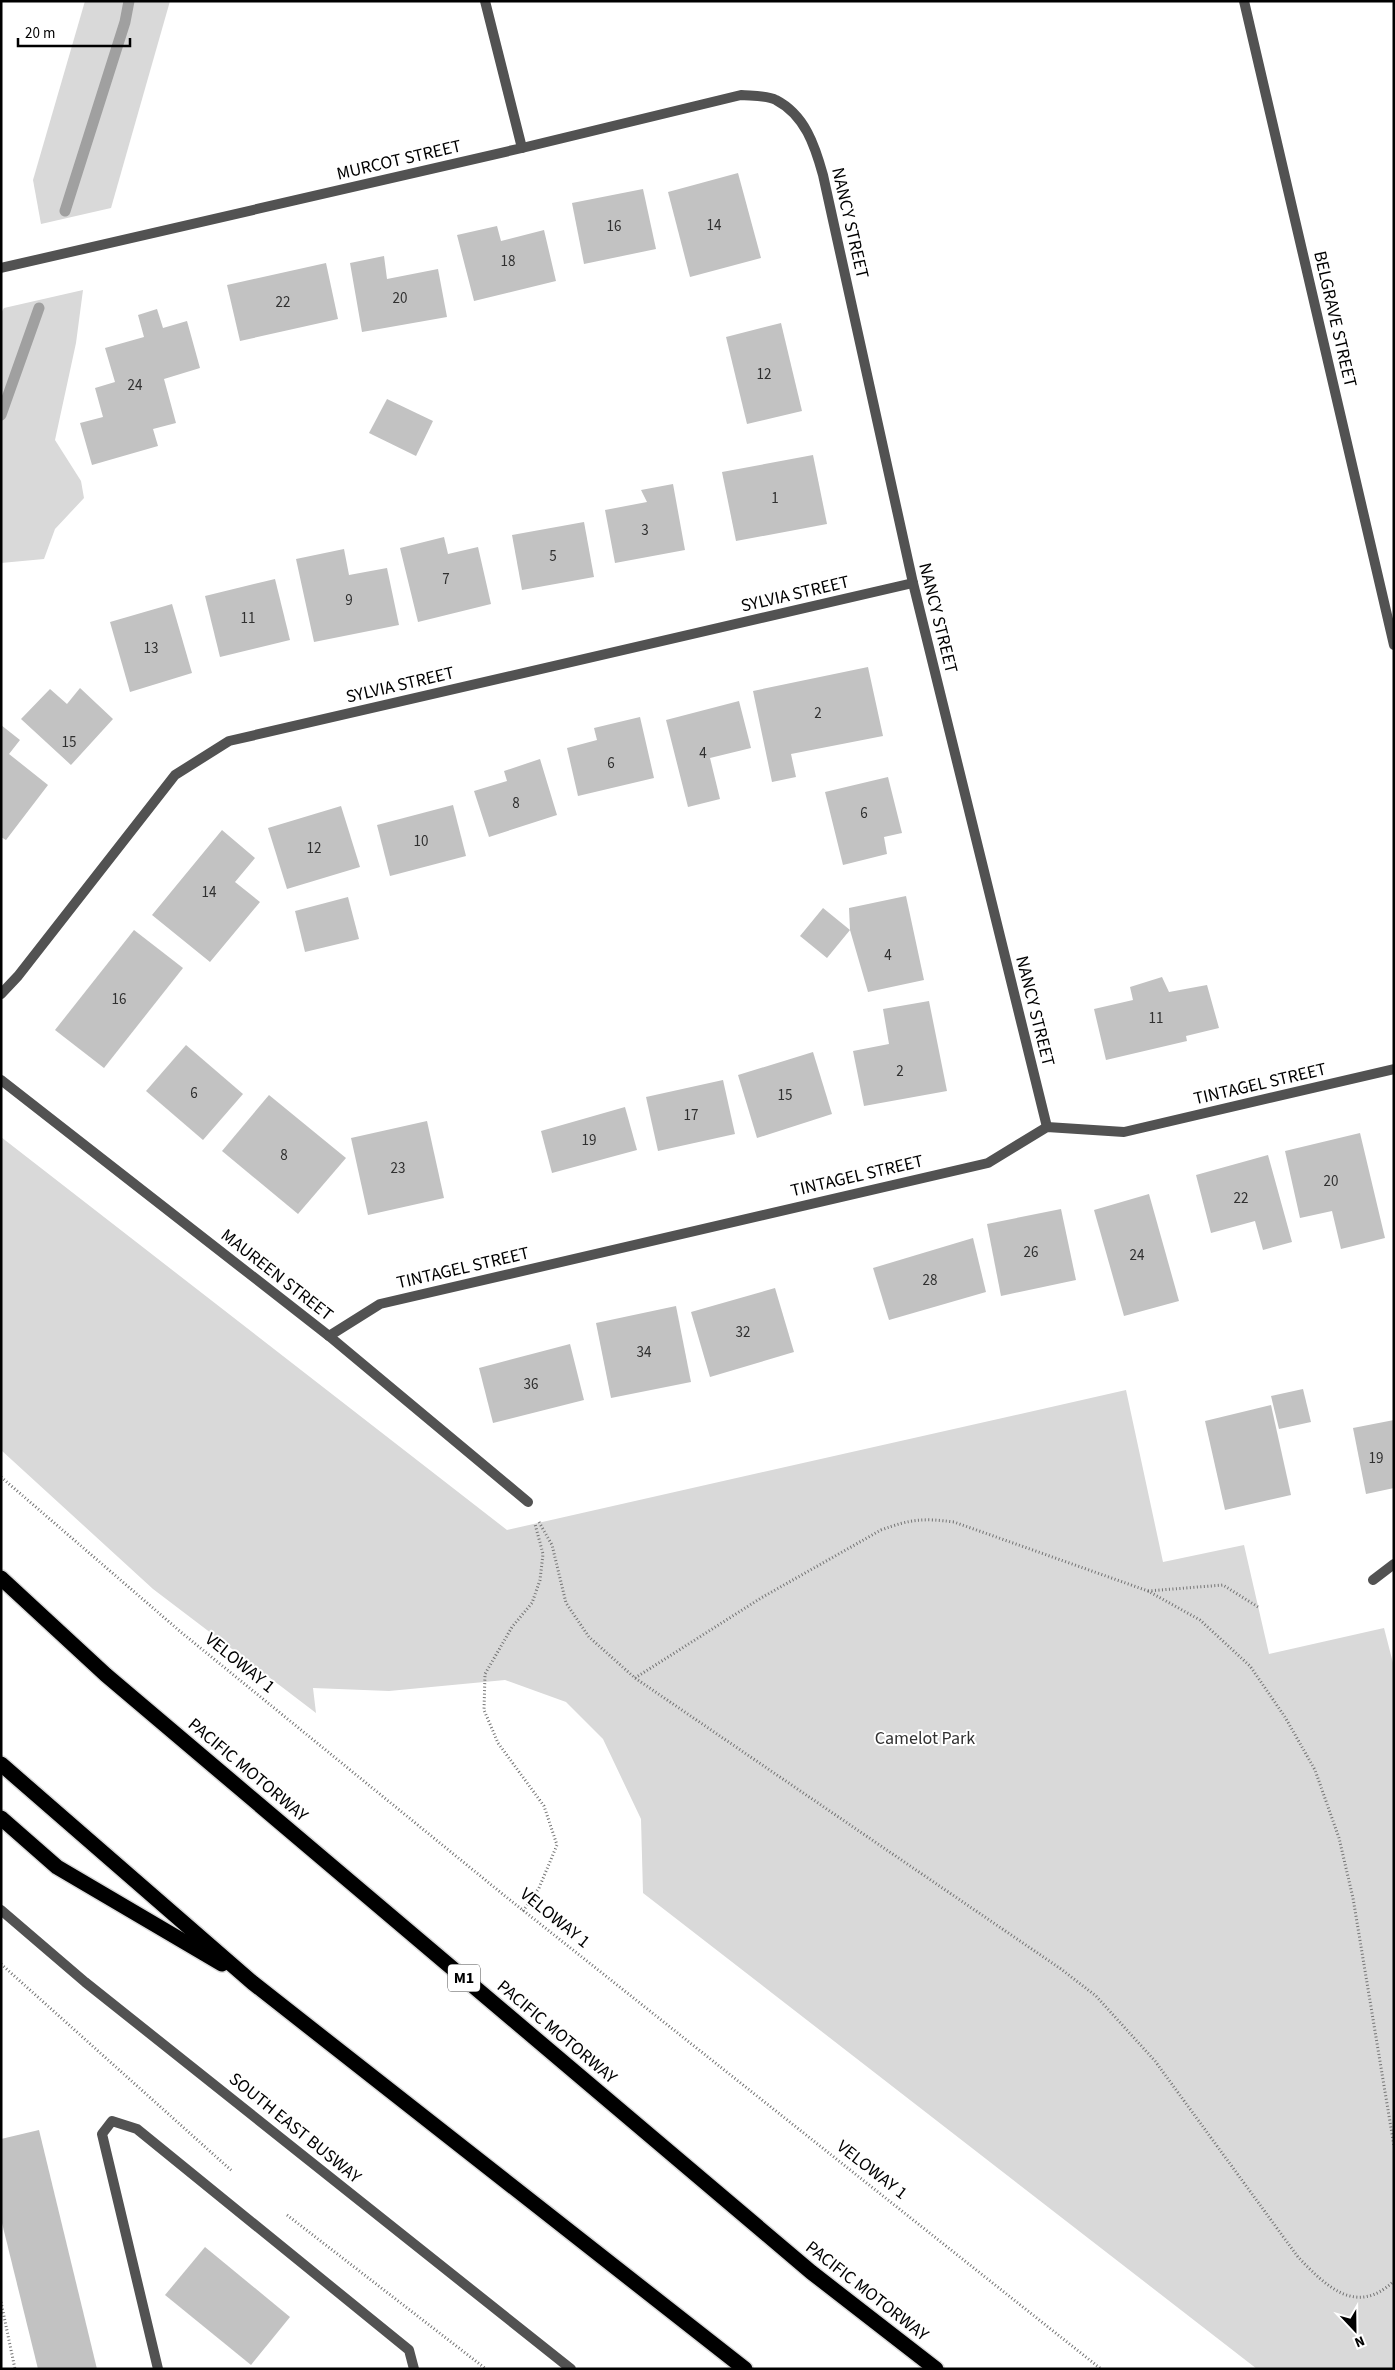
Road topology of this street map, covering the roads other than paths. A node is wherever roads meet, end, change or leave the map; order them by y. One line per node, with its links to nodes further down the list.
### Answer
1 (486, 1): 4 (street)
2 (1244, 1): 7 (street, BELGRAVE STREET)
3 (798, 117): 4 (street, MURCOT STREET); 6 (street, NANCY STREET)
4 (522, 148): 5 (street, MURCOT STREET)
5 (1, 268)
6 (913, 583): 8 (street, SYLVIA STREET); 11 (street, NANCY STREET)
7 (1394, 644)
8 (1, 994)
9 (1394, 1069): 11 (street, TINTAGEL STREET)
10 (1, 1080): 12 (street, MAUREEN STREET)
11 (1047, 1128): 12 (street, TINTAGEL STREET)
12 (329, 1336): 13 (street, MAUREEN STREET)
13 (528, 1502)
14 (1394, 1564): 16 (street)
15 (1, 1578): 25 (highway, PACIFIC MOTORWAY / M1)
16 (1373, 1580)
17 (1, 1764): 20 (highway)
18 (1, 1818): 20 (highway)
19 (1, 1910): 23 (street, SOUTH EAST BUSWAY)
20 (253, 1983): 24 (highway)
21 (158, 2369): 22 (street)
22 (414, 2369)
23 (571, 2369)
24 (745, 2369)
25 (936, 2369)

